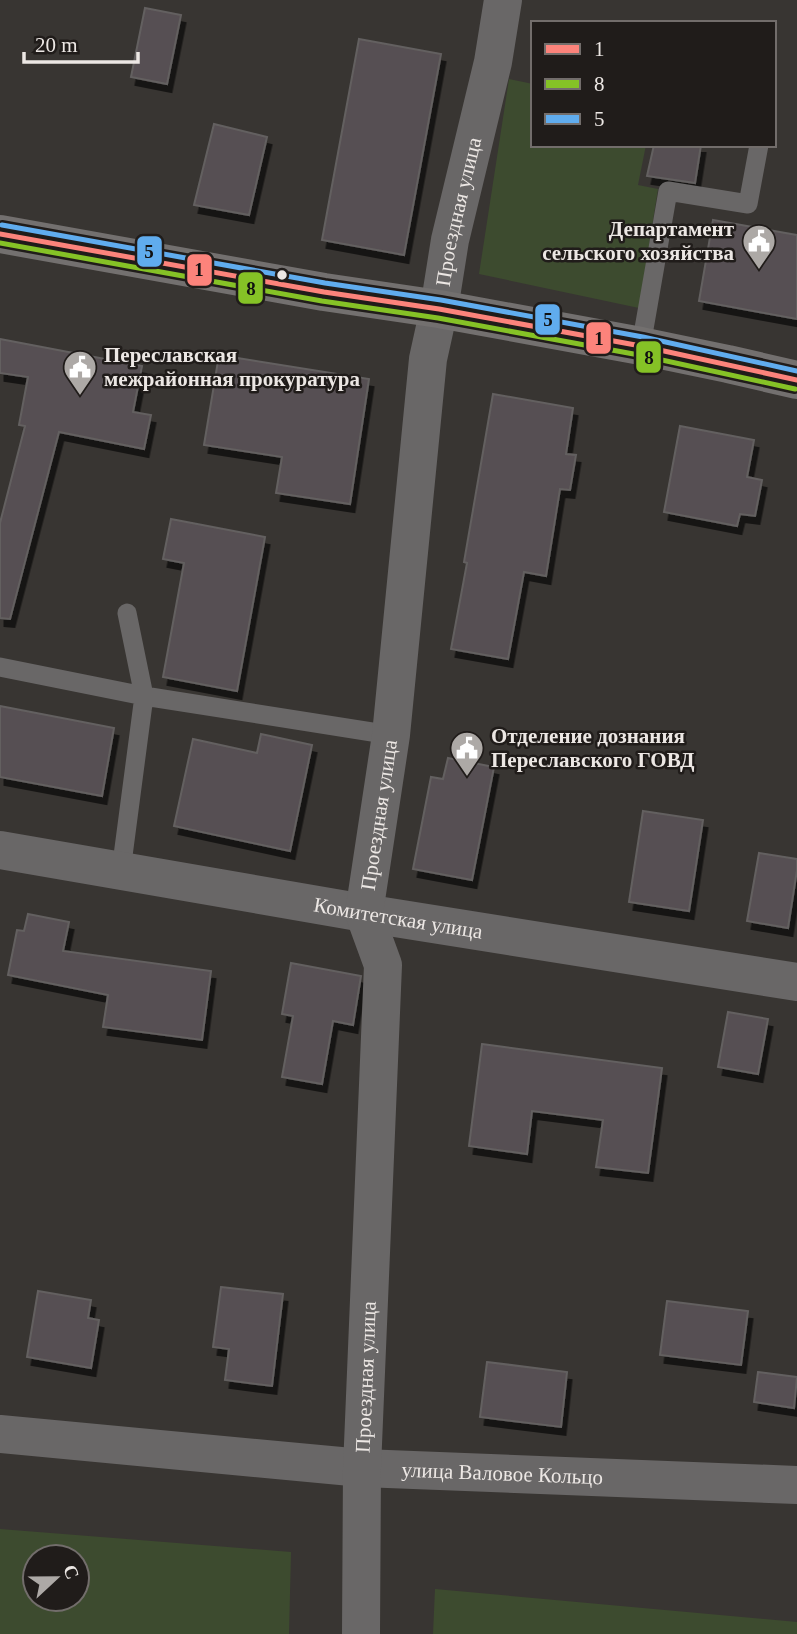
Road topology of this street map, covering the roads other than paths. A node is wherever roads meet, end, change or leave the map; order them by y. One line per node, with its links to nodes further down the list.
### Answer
1 (503, 0): 4 (street, Проездная улица)
2 (759, 147): 5 (lane)
3 (0, 234): 4 (main road)
4 (439, 309): 5 (main road); 10 (street, Проездная улица)
5 (641, 346): 6 (main road)
6 (797, 380)
7 (127, 613): 9 (lane)
8 (0, 667): 9 (lane)
9 (144, 696): 10 (lane); 12 (lane)
10 (391, 735): 13 (street, Проездная улица)
11 (0, 850): 12 (street, Комитетская улица)
12 (121, 871): 13 (street, Комитетская улица)
13 (363, 914): 14 (street, Комитетская улица); 16 (street, Проездная улица)
14 (797, 982)
15 (0, 1434): 16 (street, улица Валовое Кольцо)
16 (362, 1468): 17 (street, улица Валовое Кольцо); 18 (street, Проездная улица)
17 (797, 1485)
18 (360, 1634)

